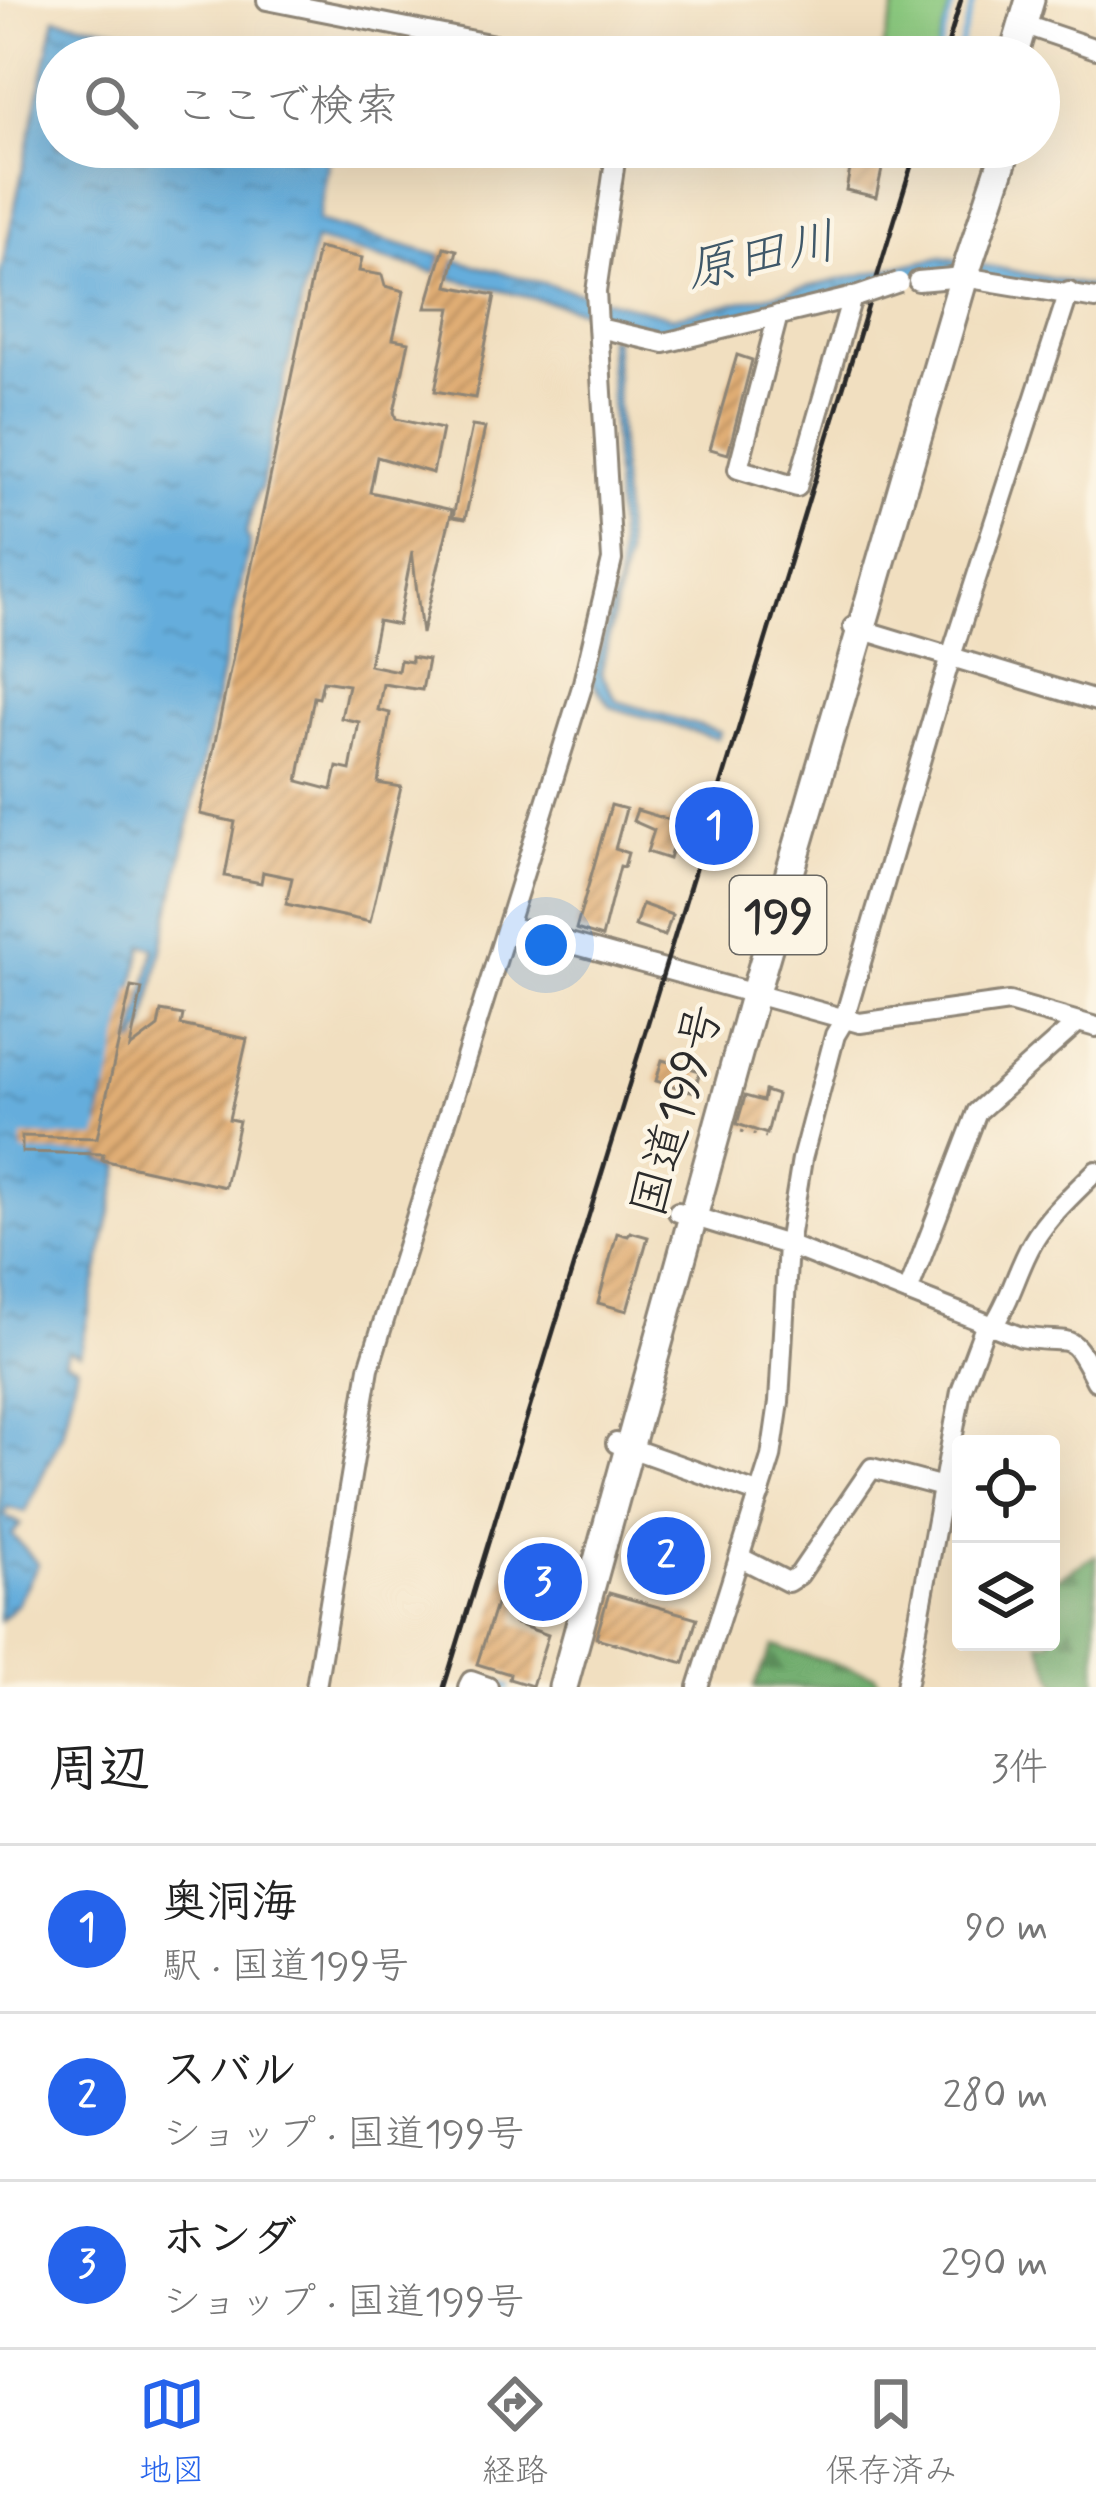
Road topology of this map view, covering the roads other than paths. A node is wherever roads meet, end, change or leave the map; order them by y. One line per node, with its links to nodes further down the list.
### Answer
1 (267, 0): 3 (street)
2 (1048, 0): 4 (highway)
3 (334, 6): 5 (street)
4 (1031, 17): 6 (street)
5 (463, 36)
6 (1096, 49)
7 (614, 168): 14 (street)
8 (989, 168): 9 (highway, 国道199号 / 199)
9 (957, 278): 10 (street); 11 (street, bridge); 15 (highway, 国道199号 / 199)
10 (1069, 292): 12 (street); 16 (street)
11 (855, 296): 13 (street); 13 (street)
12 (1096, 299)
13 (778, 315): 14 (street)
14 (599, 328): 18 (street)
15 (855, 628): 16 (street); 19 (highway, 国道199号 / 199)
16 (951, 656): 17 (street); 20 (street)
17 (1096, 701)
18 (508, 926): 19 (street); 32 (street)
19 (747, 994): 20 (street); 23 (highway, 国道199号 / 199)
20 (844, 1020): 21 (street); 24 (street)
21 (1087, 1024): 25 (street)
22 (1096, 1171): 26 (street)
23 (685, 1214): 24 (street); 28 (highway, 国道199号 / 199)
24 (788, 1245): 25 (street); 30 (street)
25 (908, 1292): 26 (street)
26 (988, 1326): 27 (street); 29 (street)
27 (1096, 1381)
28 (622, 1446): 30 (street); 35 (highway, 国道199号 / 199); 36 (highway, 国道199号 / 199)
29 (943, 1487): 31 (street); 38 (street)
30 (760, 1494): 31 (street)
31 (741, 1558): 37 (street)
32 (316, 1687)
33 (468, 1687): 34 (street)
34 (488, 1687)
35 (548, 1687)
36 (563, 1687)
37 (698, 1687)
38 (906, 1687)

